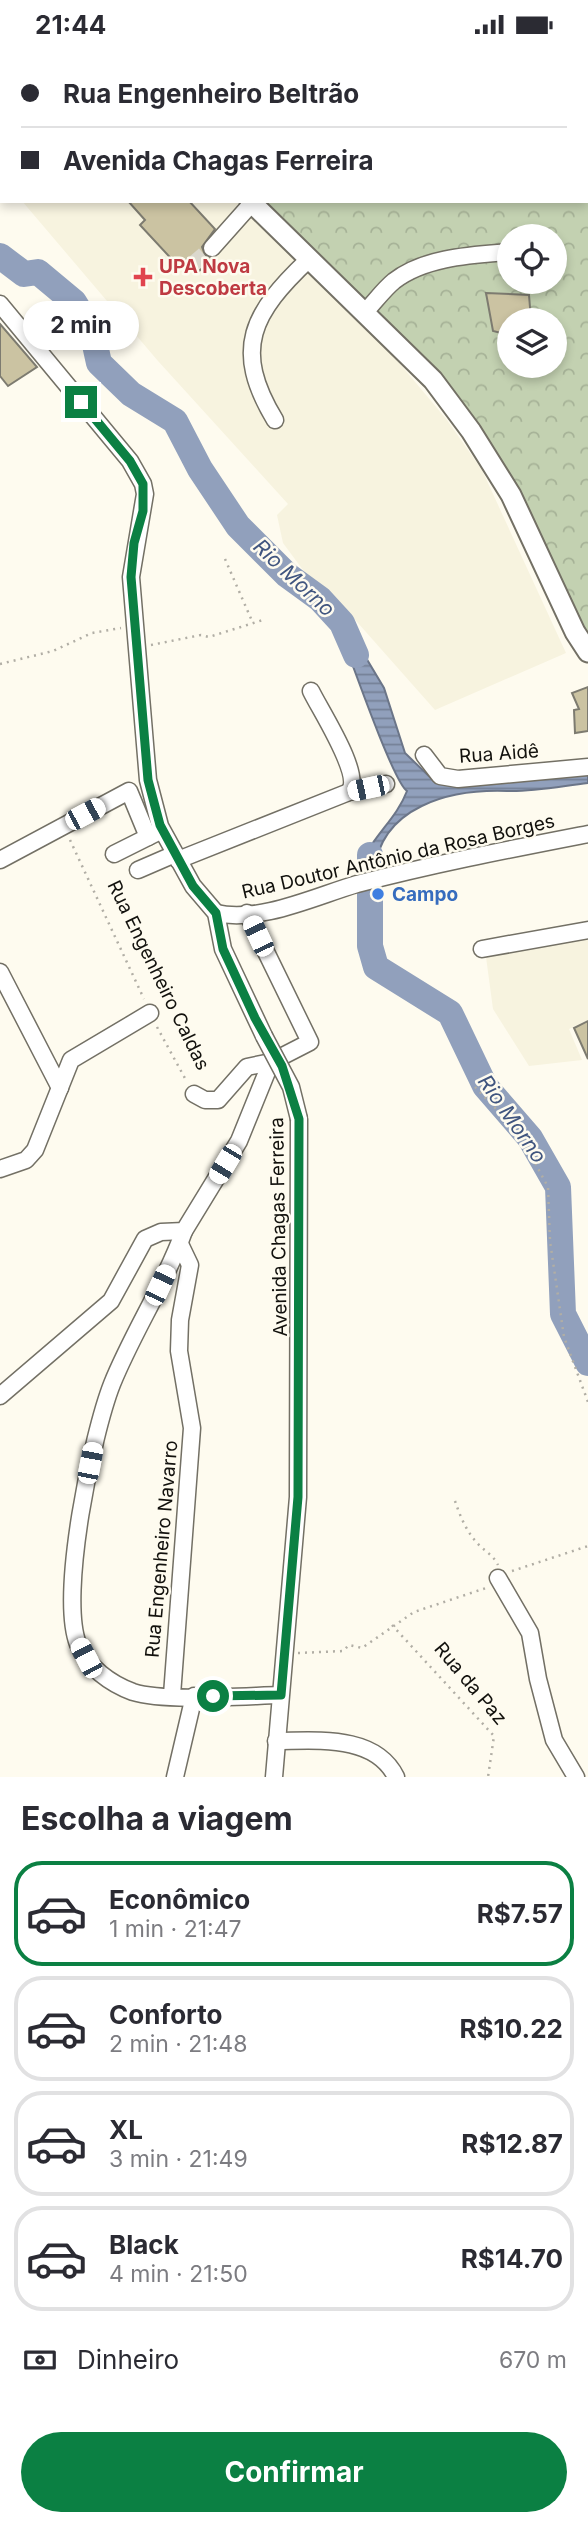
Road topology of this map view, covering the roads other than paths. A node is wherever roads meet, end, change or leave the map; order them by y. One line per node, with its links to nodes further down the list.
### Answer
1 (250, 203): 3 (street)
2 (252, 203): 5 (main road)
3 (212, 248)
4 (497, 253): 7 (street)
5 (309, 259): 7 (main road); 8 (street)
6 (0, 303): 15 (street, Avenida Chagas Ferreira)
7 (364, 313): 9 (main road)
8 (275, 420)
9 (588, 652)
10 (310, 691): 14 (street)
11 (424, 755): 12 (street, Rua Aidê)
12 (588, 767)
13 (386, 784): 14 (street)
14 (349, 792): 18 (street)
15 (155, 833): 17 (street); 18 (street, Avenida Chagas Ferreira); 19 (street)
16 (588, 834): 22 (street, Rua Doutor Antônio da Rosa Borges)
17 (114, 854)
18 (176, 857): 20 (street); 21 (street, Avenida Chagas Ferreira)
19 (0, 860)
20 (138, 870)
21 (216, 913): 22 (street, Rua Doutor Antônio da Rosa Borges); 35 (street, Avenida Chagas Ferreira, bridge)
22 (247, 913): 27 (street)
23 (588, 930): 24 (street)
24 (482, 949)
25 (0, 972): 28 (street)
26 (150, 1013): 28 (street)
27 (271, 1062): 29 (street, Rua Engenheiro Caldas); 31 (street)
28 (60, 1088): 30 (street)
29 (194, 1094)
30 (0, 1168)
31 (182, 1238): 32 (street); 34 (street, Rua Engenheiro Navarro); 34 (street)
32 (0, 1396)
33 (500, 1576): 41 (street)
34 (172, 1695): 36 (street)
35 (281, 1695): 36 (street); 37 (street, Avenida Chagas Ferreira)
36 (194, 1696): 38 (street)
37 (276, 1741): 39 (street, Avenida Chagas Ferreira); 40 (street)
38 (175, 1777)
39 (274, 1777)
40 (396, 1777)
41 (576, 1777)

